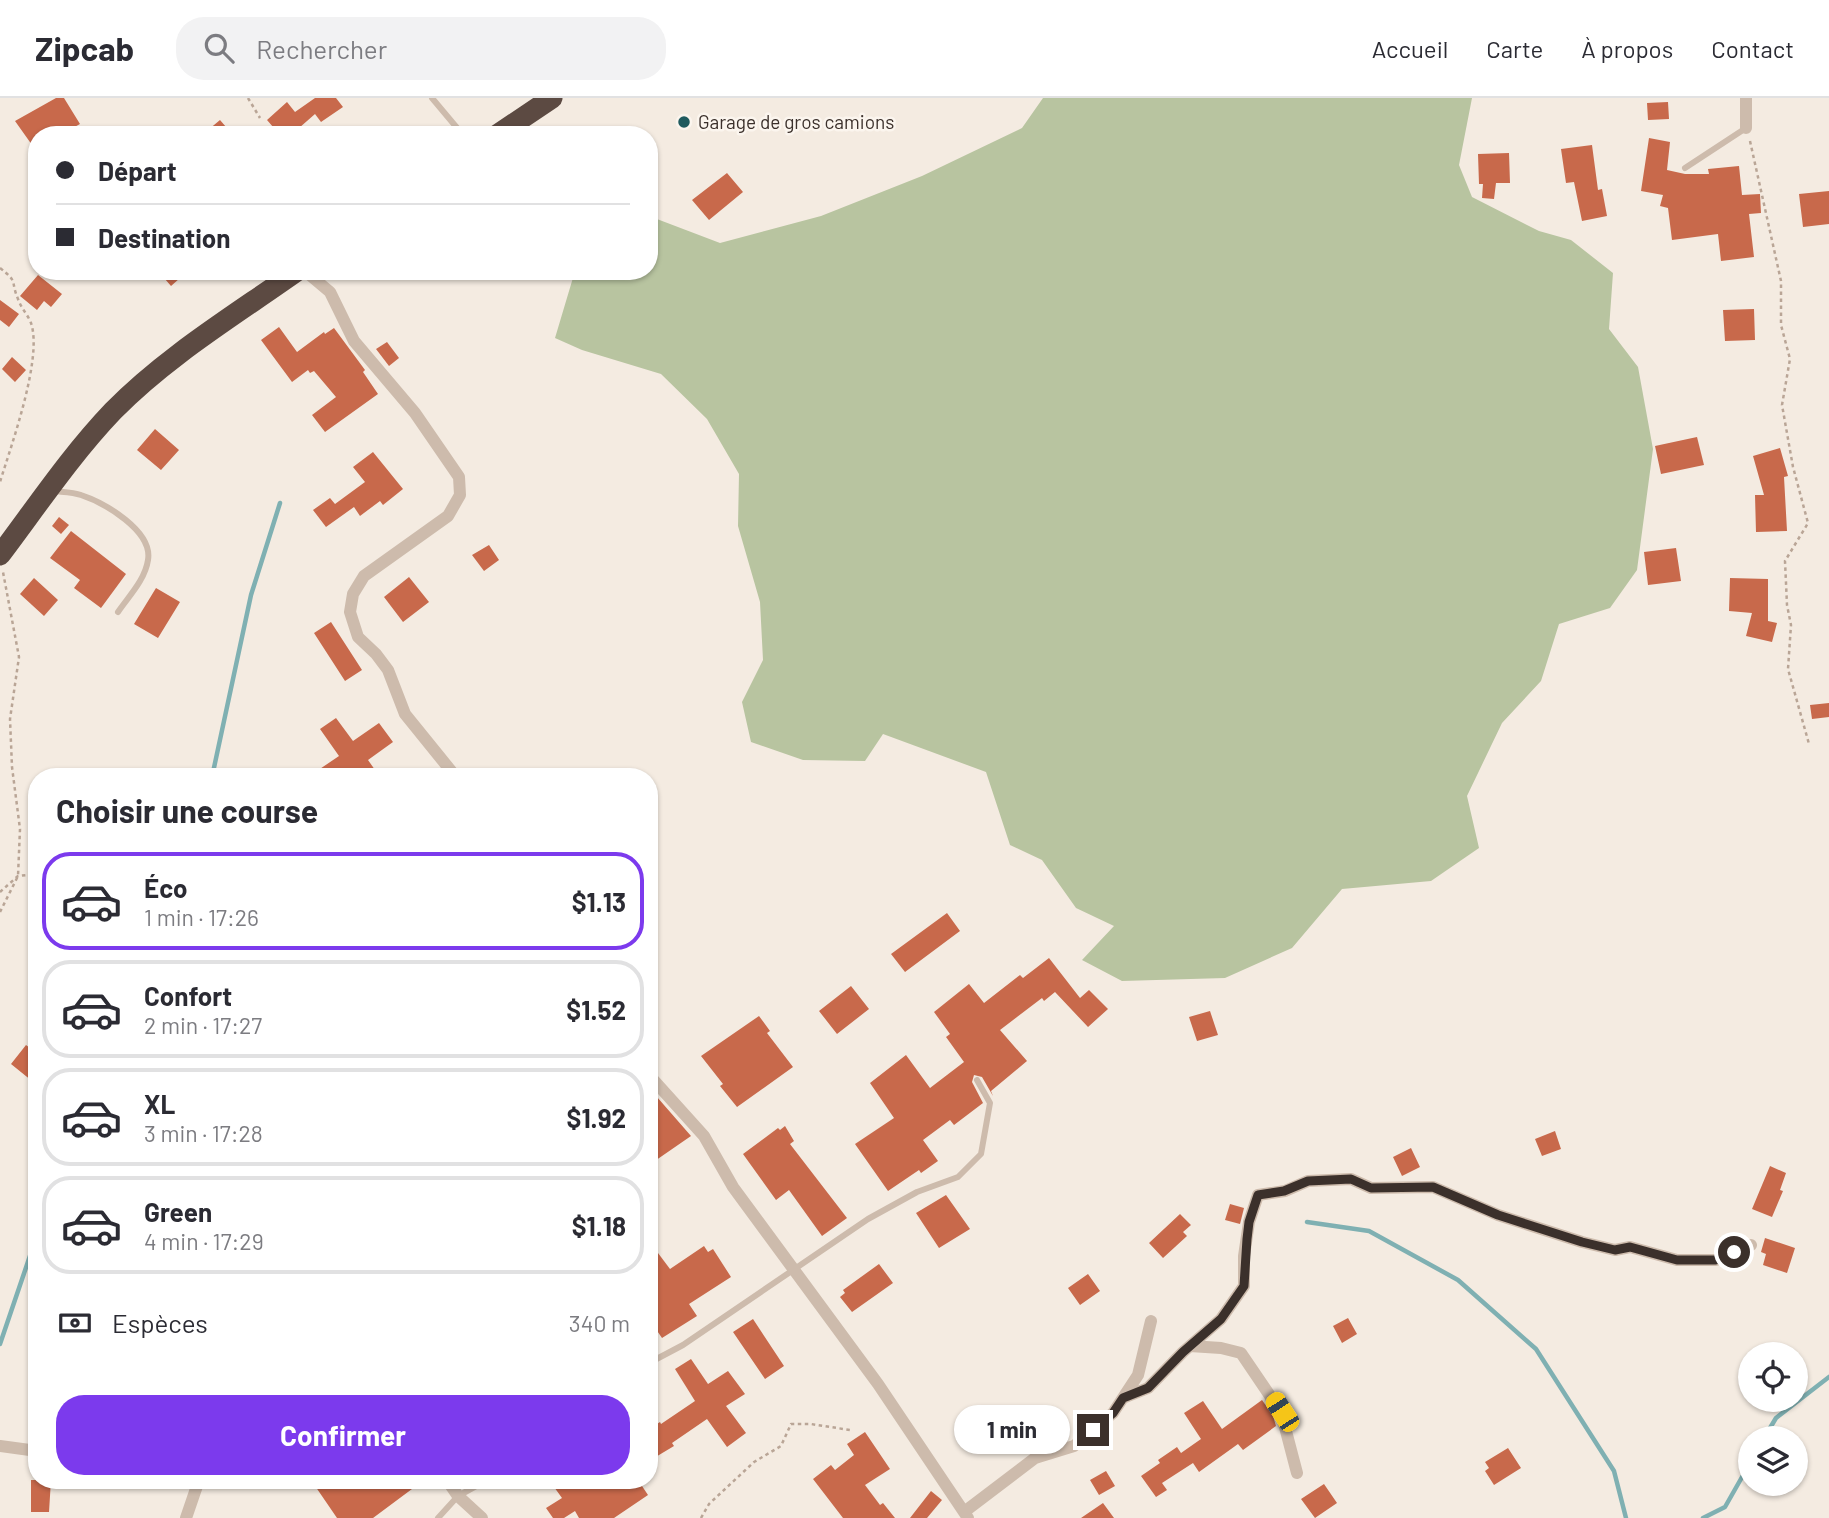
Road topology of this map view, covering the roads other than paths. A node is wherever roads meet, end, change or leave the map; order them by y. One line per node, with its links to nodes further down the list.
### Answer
1 (432, 98): 4 (lane)
2 (552, 98): 5 (highway)
3 (1746, 98): 6 (street)
4 (455, 126)
5 (510, 126)
6 (1746, 128): 7 (lane)
7 (1685, 168)
8 (284, 280): 10 (highway)
9 (316, 280): 13 (street)
10 (49, 491): 11 (highway); 12 (lane)
11 (0, 555)
12 (118, 612)
13 (449, 768)
14 (977, 1080): 17 (lane)
15 (658, 1085): 17 (street)
16 (1751, 1245): 19 (street)
17 (794, 1269): 20 (lane); 29 (street)
18 (1151, 1321): 21 (street)
19 (1190, 1346): 21 (street); 24 (street)
20 (658, 1358)
21 (1123, 1398): 29 (street)
22 (0, 1446): 23 (street)
23 (28, 1450)
24 (1297, 1474)
25 (196, 1489): 30 (street)
26 (453, 1489): 28 (street)
27 (470, 1489): 28 (lane)
28 (457, 1496): 31 (lane); 32 (street)
29 (966, 1515)
30 (186, 1518)
31 (438, 1518)
32 (482, 1518)

